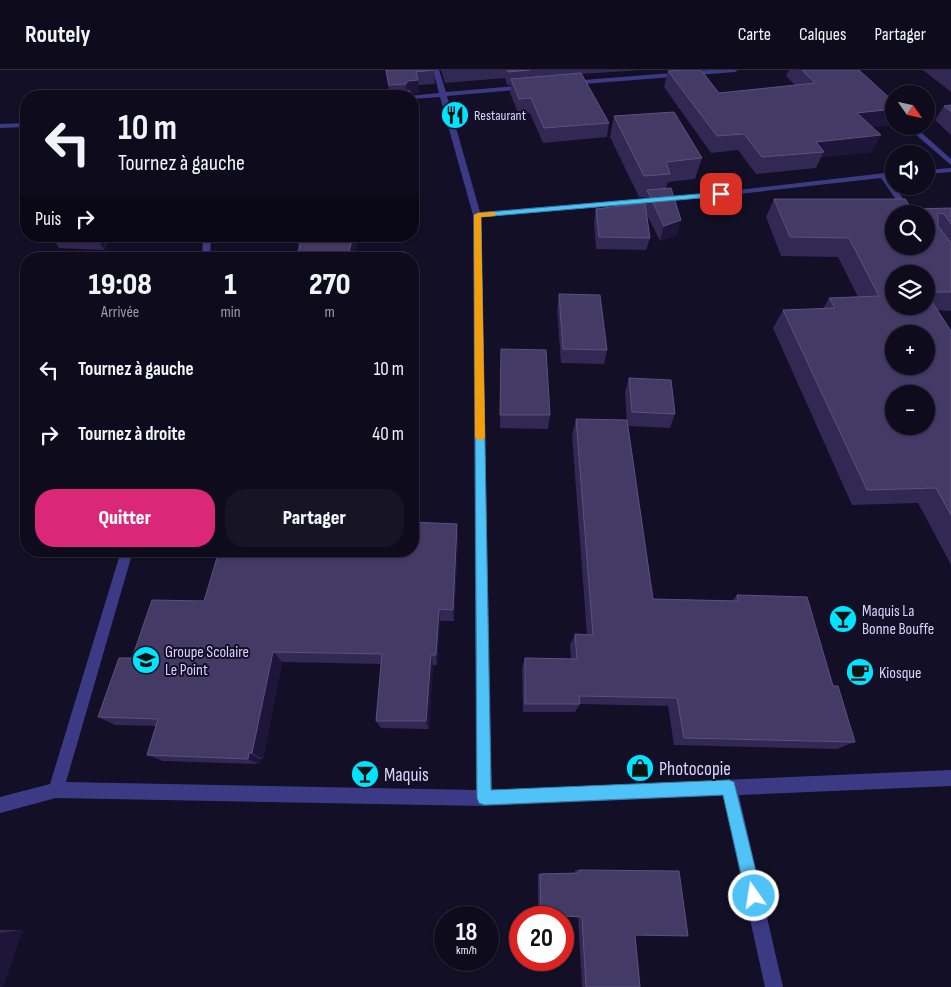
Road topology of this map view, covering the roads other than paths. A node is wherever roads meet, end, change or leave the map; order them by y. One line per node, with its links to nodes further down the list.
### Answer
1 (436, 70): 5 (street)
2 (735, 70): 3 (street)
3 (561, 84)
4 (532, 86): 5 (street)
5 (444, 94): 6 (street); 15 (street)
6 (419, 96)
7 (20, 124): 8 (street)
8 (0, 126)
9 (919, 135): 10 (street)
10 (951, 163)
11 (951, 170): 12 (street)
12 (935, 171)
13 (883, 175): 14 (street); 15 (street)
14 (904, 205)
15 (478, 215): 20 (street)
16 (125, 557): 19 (street)
17 (951, 778): 18 (street)
18 (729, 787): 20 (street); 22 (street)
19 (56, 790): 20 (street); 21 (street)
20 (484, 798)
21 (0, 805)
22 (774, 987)

